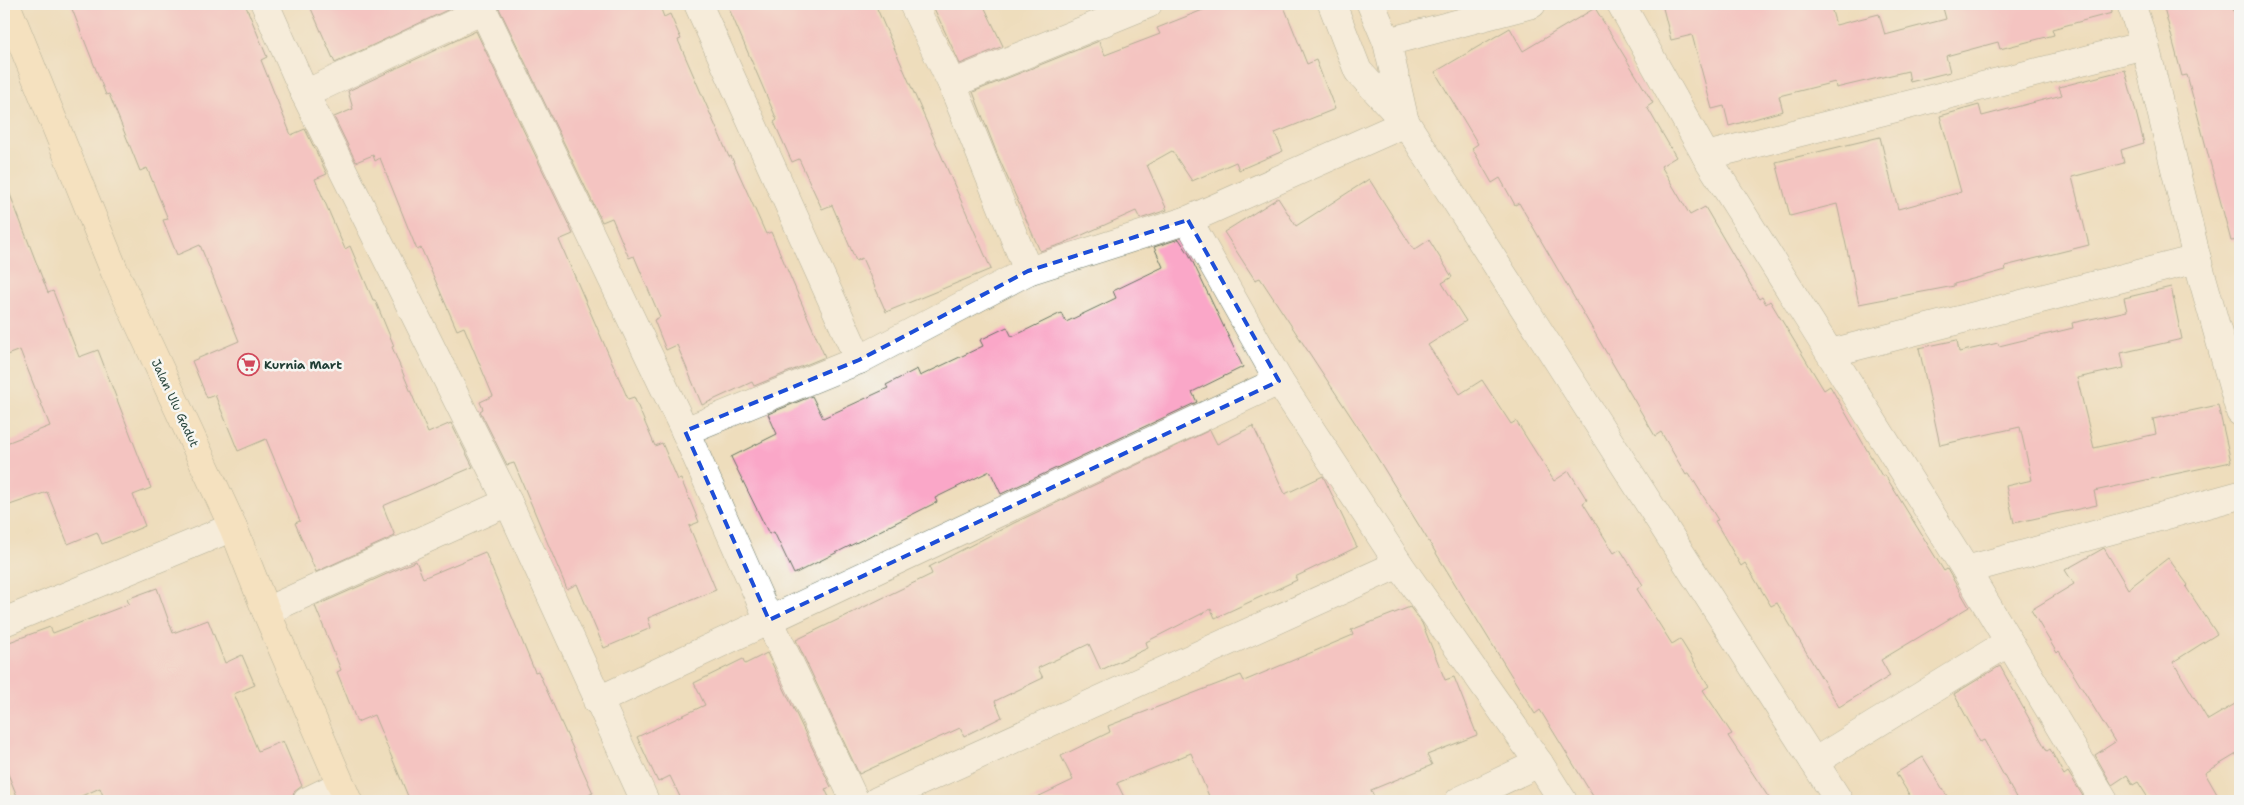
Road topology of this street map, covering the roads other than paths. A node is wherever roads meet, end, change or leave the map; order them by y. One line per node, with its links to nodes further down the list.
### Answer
1 (6, 4): 28 (street, Jalan Ulu Gadut)
2 (265, 4): 15 (street)
3 (698, 4): 22 (street)
4 (913, 4): 14 (street)
5 (1148, 4): 14 (street)
6 (1332, 4): 16 (street)
7 (1371, 4): 12 (street)
8 (1532, 4): 12 (street)
9 (1621, 4): 17 (street)
10 (2131, 4): 13 (street)
11 (490, 7): 15 (street); 25 (street)
12 (1388, 42): 16 (street)
13 (2145, 45): 17 (street); 19 (street)
14 (952, 84): 20 (street)
15 (305, 94): 27 (street)
16 (1406, 123): 18 (street); 36 (street)
17 (1706, 156): 21 (street)
18 (1188, 220): 20 (street); 23 (street)
19 (2197, 259): 21 (street); 24 (street)
20 (1028, 271): 22 (street)
21 (1830, 353): 30 (street)
22 (859, 360): 25 (street)
23 (1279, 381): 29 (street); 32 (street)
24 (2240, 412)
25 (685, 431): 32 (street)
26 (2240, 495): 30 (street)
27 (508, 502): 31 (street); 35 (street)
28 (233, 527): 31 (street, Jalan Ulu Gadut); 33 (street)
29 (1399, 564): 37 (street); 42 (street)
30 (1966, 570): 34 (street)
31 (266, 611): 38 (street, Jalan Ulu Gadut)
32 (769, 620): 35 (street); 41 (street)
33 (4, 622)
34 (2009, 642): 36 (street); 46 (street)
35 (598, 701): 40 (street)
36 (1814, 762): 45 (street)
37 (1539, 763): 43 (street); 44 (street)
38 (344, 793): 39 (street)
39 (307, 801)
40 (645, 801)
41 (855, 801)
42 (876, 801)
43 (1459, 801)
44 (1564, 801)
45 (1839, 801)
46 (2104, 801)

